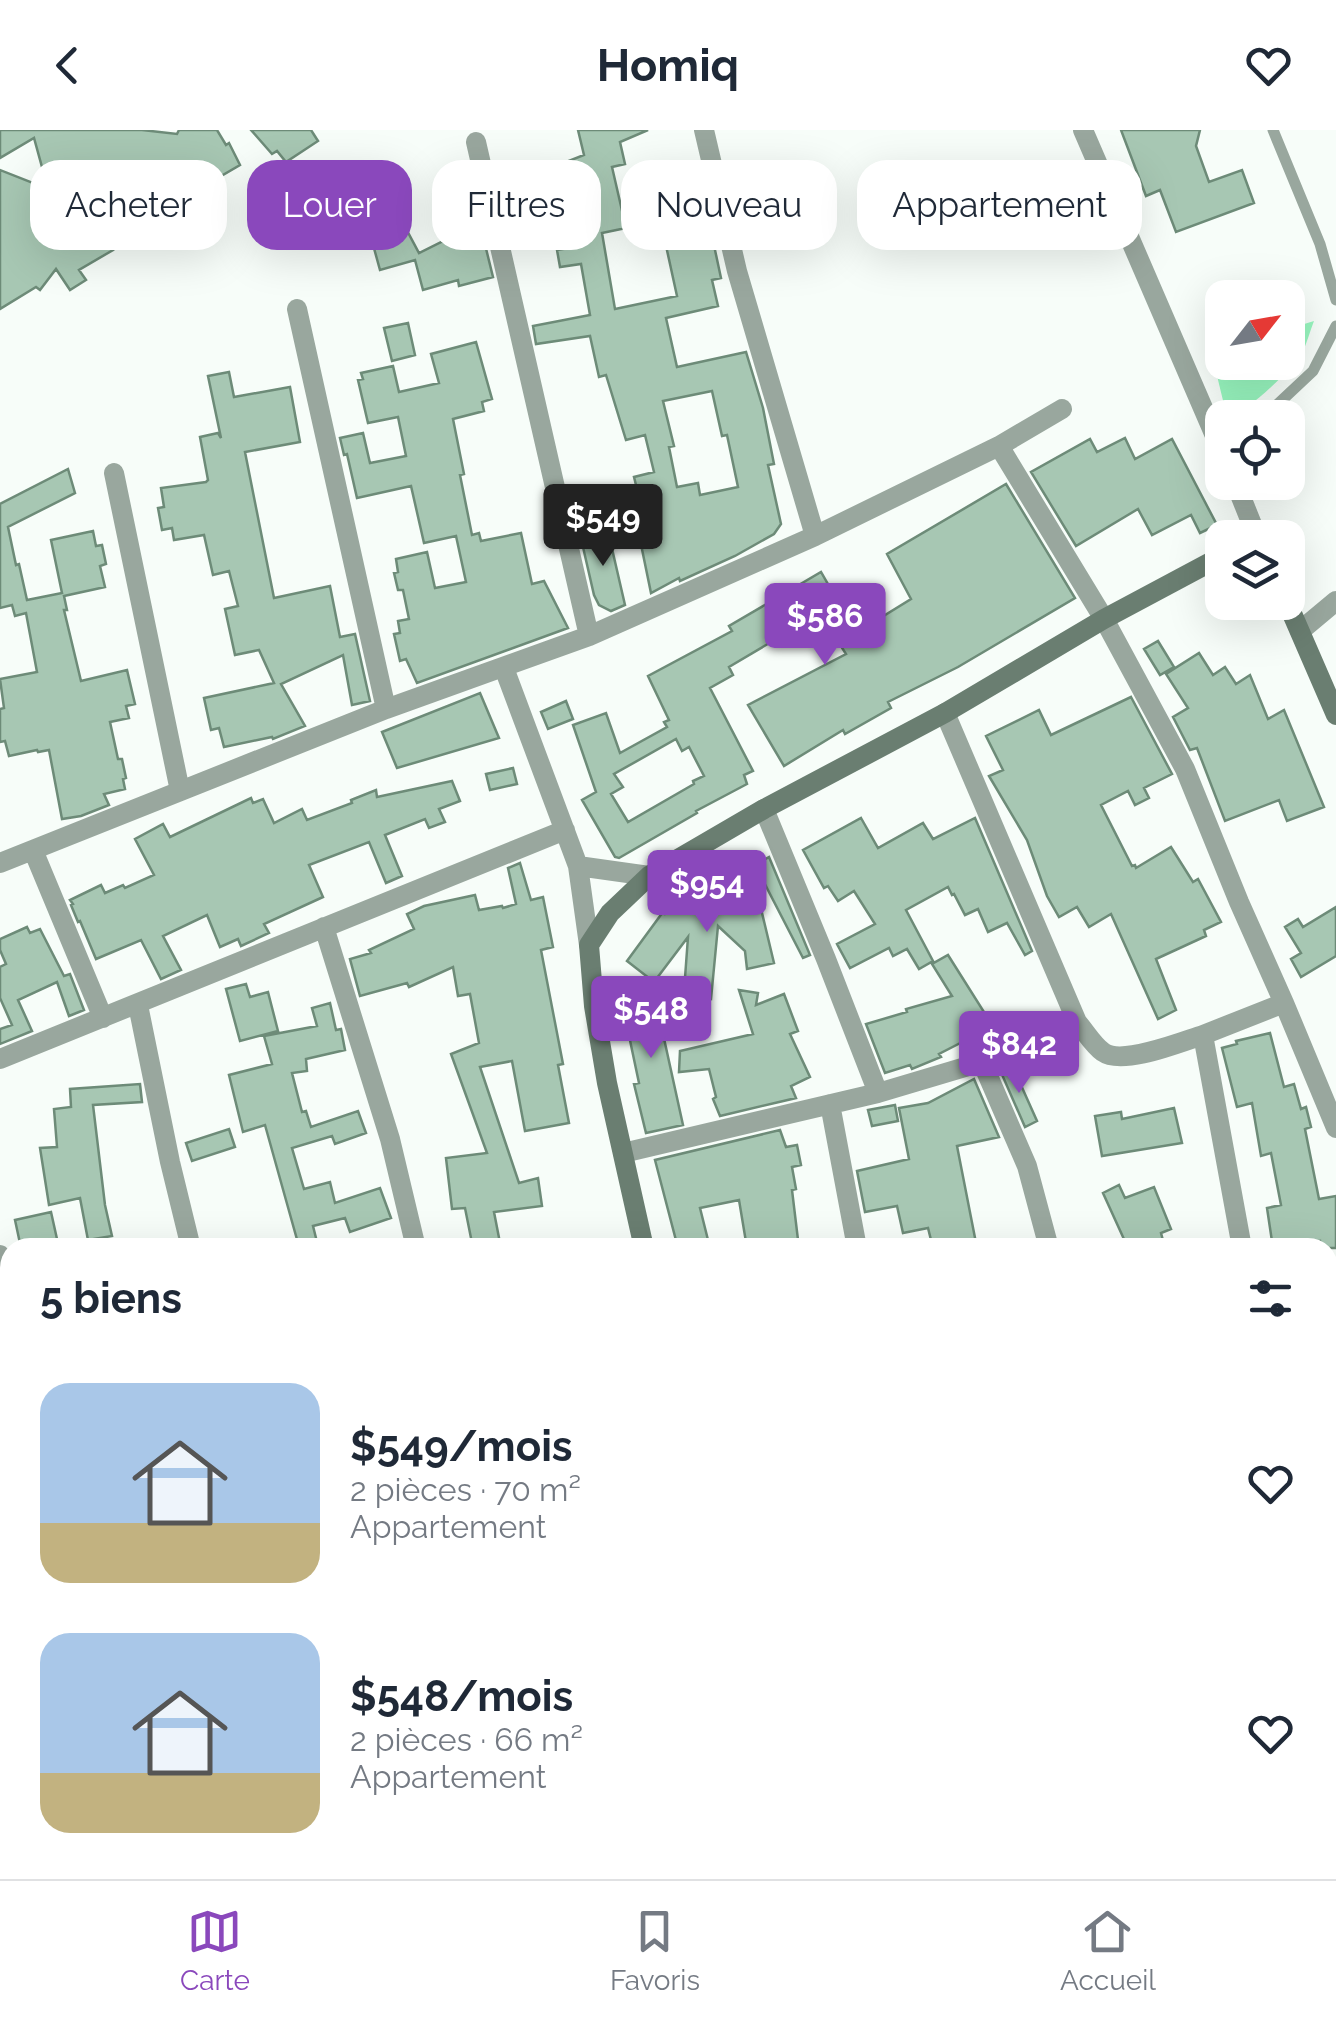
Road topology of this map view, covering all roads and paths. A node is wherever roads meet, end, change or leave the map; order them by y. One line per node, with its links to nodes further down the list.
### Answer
1 (704, 130): 13 (street)
2 (1083, 130): 10 (street)
3 (1273, 130): 5 (lane)
4 (476, 142): 19 (street)
5 (1336, 300)
6 (297, 309): 21 (street)
7 (1336, 326): 8 (lane)
8 (1282, 400)
9 (1062, 409): 11 (street)
10 (1205, 413)
11 (998, 446): 13 (street); 16 (street)
12 (114, 473): 24 (street)
13 (814, 536): 19 (street)
14 (1205, 565): 16 (street)
15 (1336, 601): 18 (street)
16 (1104, 619): 22 (street); 33 (street)
17 (1295, 620): 18 (street)
18 (1300, 631): 23 (street)
19 (589, 636): 20 (street)
20 (504, 668): 21 (street); 26 (street)
21 (386, 710): 24 (street)
22 (945, 713): 25 (street); 36 (street)
23 (1336, 715)
24 (180, 792): 27 (street)
25 (764, 810): 30 (street); 40 (street)
26 (566, 830): 29 (street); 31 (street)
27 (33, 850): 28 (street); 35 (street)
28 (0, 863)
29 (578, 866): 30 (street); 32 (street)
30 (649, 876): 32 (street)
31 (324, 928): 34 (street); 45 (street)
32 (589, 945): 43 (street)
33 (1284, 1003): 37 (street); 42 (street)
34 (138, 1005): 35 (street); 44 (street)
35 (104, 1018): 38 (street)
36 (1077, 1022): 37 (street); 39 (street)
37 (1203, 1035): 49 (street)
38 (0, 1060)
39 (982, 1062): 40 (street); 48 (street)
40 (878, 1093): 41 (street)
41 (830, 1104): 43 (street); 47 (street)
42 (1336, 1128)
43 (623, 1152): 46 (street)
44 (189, 1238)
45 (414, 1238)
46 (642, 1238)
47 (855, 1238)
48 (1046, 1238)
49 (1240, 1238)

